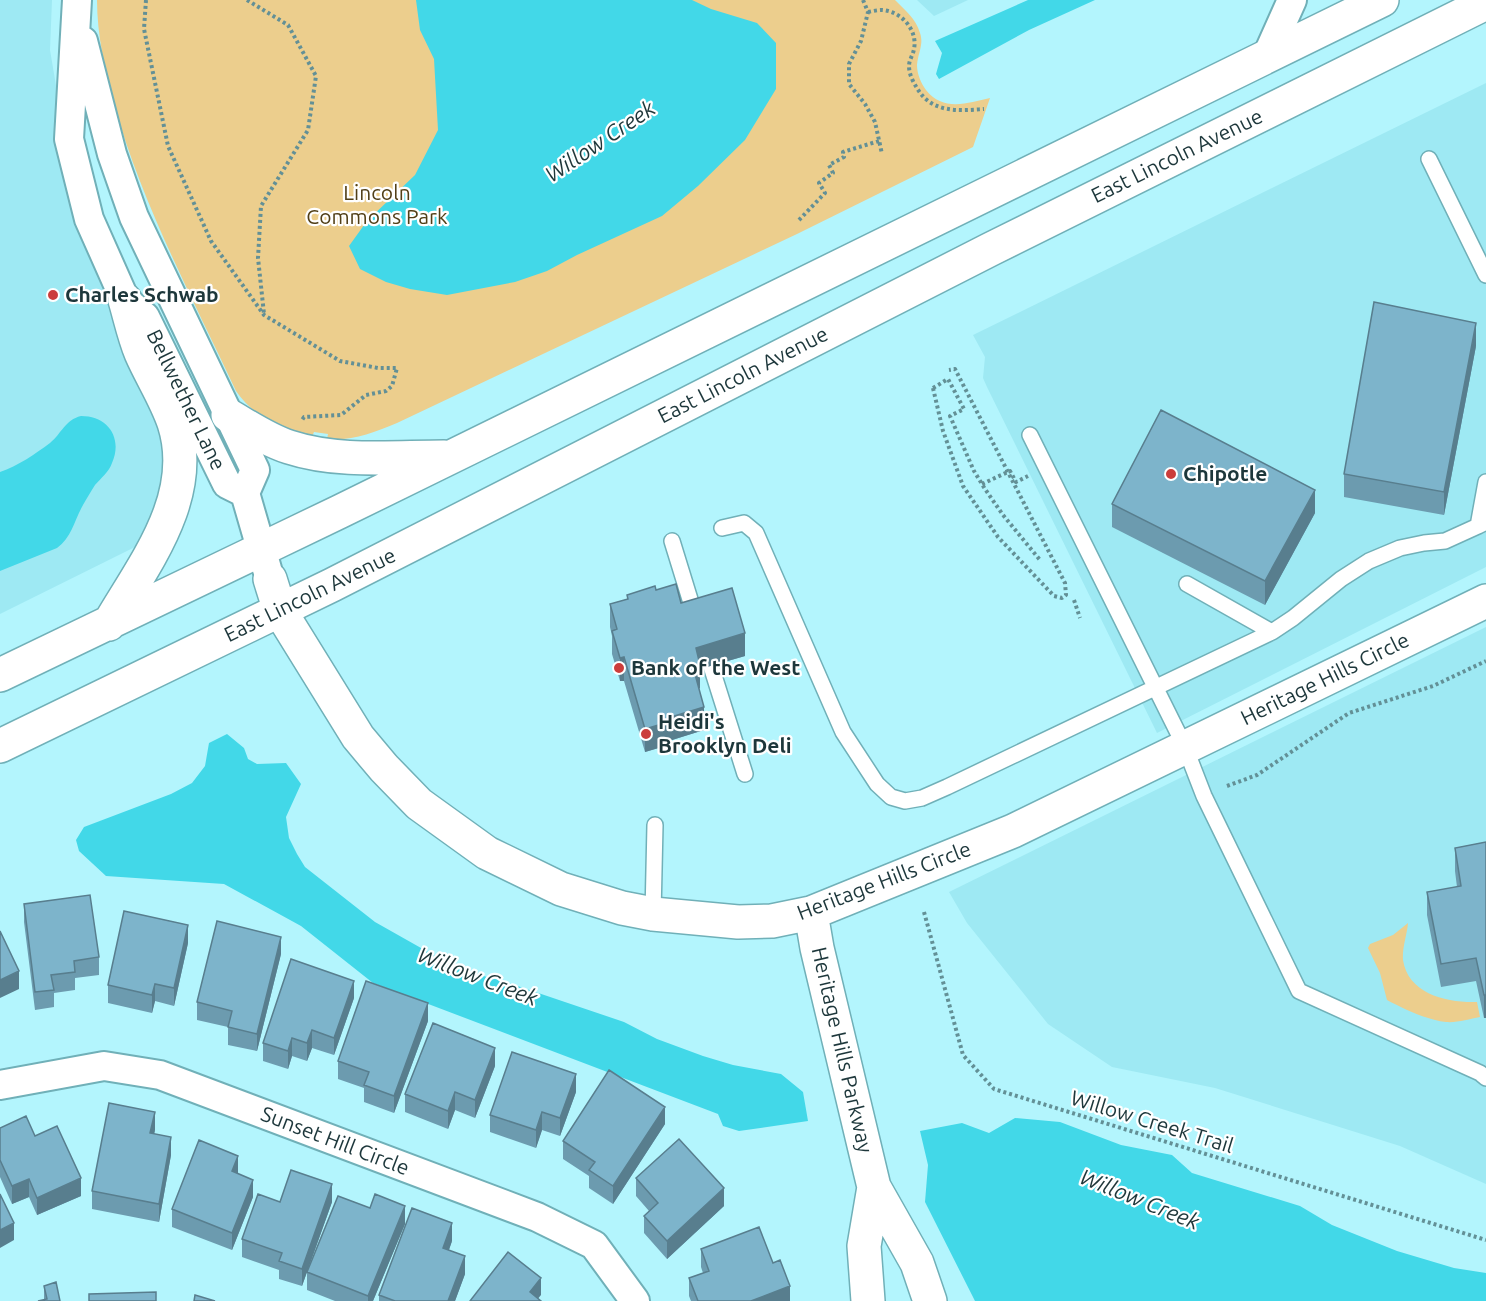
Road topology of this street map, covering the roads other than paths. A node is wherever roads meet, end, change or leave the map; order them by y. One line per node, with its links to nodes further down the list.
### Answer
1 (1292, 0): 5 (street)
2 (1382, 0): 5 (main road)
3 (1486, 3): 20 (main road, East Lincoln Avenue)
4 (76, 8): 8 (street, Bellwether Lane); 9 (street, Bellwether Lane)
5 (1267, 56): 11 (main road)
6 (1429, 159): 7 (lane)
7 (1486, 275)
8 (125, 300): 13 (street, Bellwether Lane); 21 (main road)
9 (228, 414): 11 (main road); 13 (street, Bellwether Lane)
10 (1030, 435): 24 (lane)
11 (452, 456): 17 (main road)
12 (1486, 482): 14 (lane)
13 (245, 493): 17 (street)
14 (1482, 524): 22 (lane)
15 (722, 528): 24 (lane)
16 (672, 541): 27 (lane)
17 (265, 564): 20 (main road, Heritage Hills Circle); 21 (main road)
18 (1187, 584): 22 (lane)
19 (1486, 601): 26 (main road, Heritage Hills Circle)
20 (280, 611): 25 (main road, East Lincoln Avenue); 30 (main road, Heritage Hills Circle)
21 (109, 624): 23 (main road)
22 (1272, 632): 24 (lane)
23 (0, 675)
24 (1155, 687): 26 (lane)
25 (0, 746)
26 (1185, 747): 29 (main road, Heritage Hills Circle); 31 (lane)
27 (745, 774)
28 (655, 825): 30 (lane)
29 (811, 913): 30 (main road, Heritage Hills Circle); 33 (main road, Heritage Hills Parkway)
30 (653, 914)
31 (1486, 1078)
32 (0, 1085): 34 (street, Sunset Hill Circle)
33 (874, 1187): 35 (main road, Heritage Hills Parkway); 36 (main road, Heritage Hills Parkway)
34 (635, 1301)
35 (868, 1301)
36 (930, 1301)

